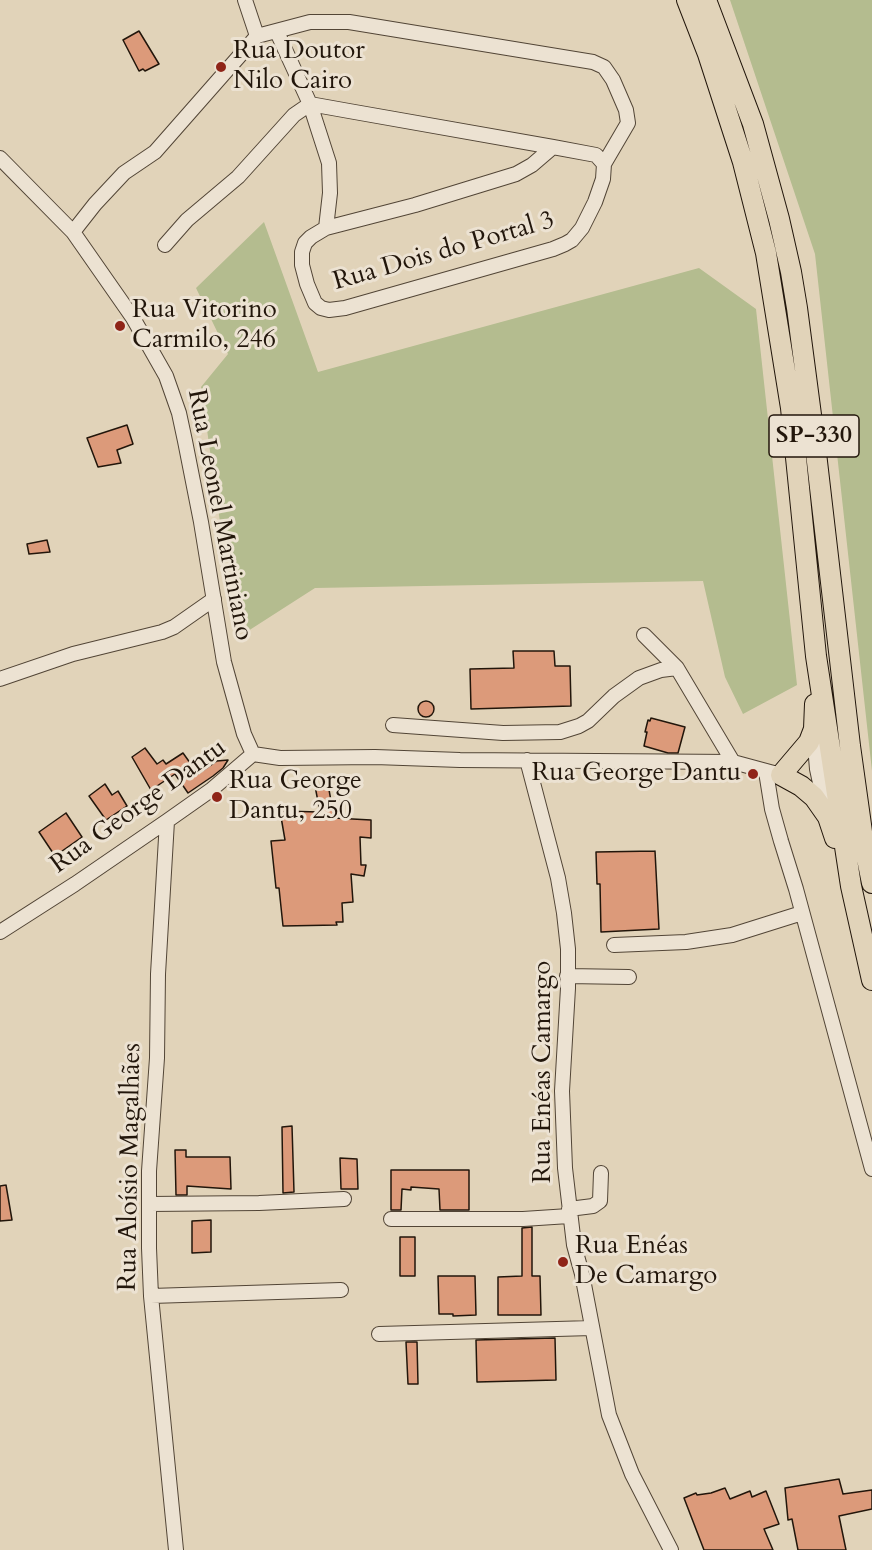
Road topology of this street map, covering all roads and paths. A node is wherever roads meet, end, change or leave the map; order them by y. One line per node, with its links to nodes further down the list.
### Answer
1 (245, 0): 5 (street)
2 (687, 0): 15 (highway, SP-330)
3 (706, 0): 26 (highway, SP-330)
4 (277, 32): 5 (street); 6 (street); 9 (street)
5 (257, 36): 11 (street)
6 (310, 104): 7 (street); 10 (street); 12 (street)
7 (553, 147): 9 (street); 10 (street)
8 (0, 158): 11 (street, Rua Leonel Martiniano)
9 (604, 164): 10 (street, Rua Dois do Portal 3)
10 (326, 228)
11 (73, 232): 13 (street, Rua Leonel Martiniano)
12 (165, 245)
13 (214, 599): 17 (street); 20 (street, Rua Leonel Martiniano)
14 (644, 635): 16 (street)
15 (816, 656): 19 (highway); 27 (highway, SP-330)
16 (677, 668): 18 (street); 22 (street)
17 (0, 679)
18 (393, 725)
19 (814, 729): 23 (highway); 24 (street)
20 (253, 754): 21 (street, Rua George Dantu); 25 (street, Rua George Dantu)
21 (526, 760): 22 (street, Rua George Dantu); 31 (street, Rua Enéas Camargo)
22 (733, 762): 23 (street, Rua George Dantu)
23 (774, 773): 24 (highway); 28 (street)
24 (828, 817): 27 (highway)
25 (167, 821): 29 (street, Rua George Dantu); 37 (street, Rua Aloísio Magalhães)
26 (872, 883)
27 (851, 886): 33 (highway, SP-330)
28 (802, 914): 30 (street); 34 (street)
29 (0, 932)
30 (614, 945)
31 (567, 976): 32 (street); 38 (street, Rua Enéas Camargo)
32 (629, 977)
33 (872, 980)
34 (872, 1169)
35 (601, 1173): 38 (street)
36 (344, 1199): 37 (street)
37 (149, 1204): 41 (street, Rua Aloísio Magalhães)
38 (569, 1212): 39 (street); 42 (street, Rua Enéas Camargo)
39 (391, 1219)
40 (341, 1290): 41 (street)
41 (151, 1296): 44 (street, Rua Aloísio Magalhães)
42 (592, 1328): 43 (street); 45 (street, Rua Enéas Camargo)
43 (379, 1334)
44 (176, 1550)
45 (671, 1550)

